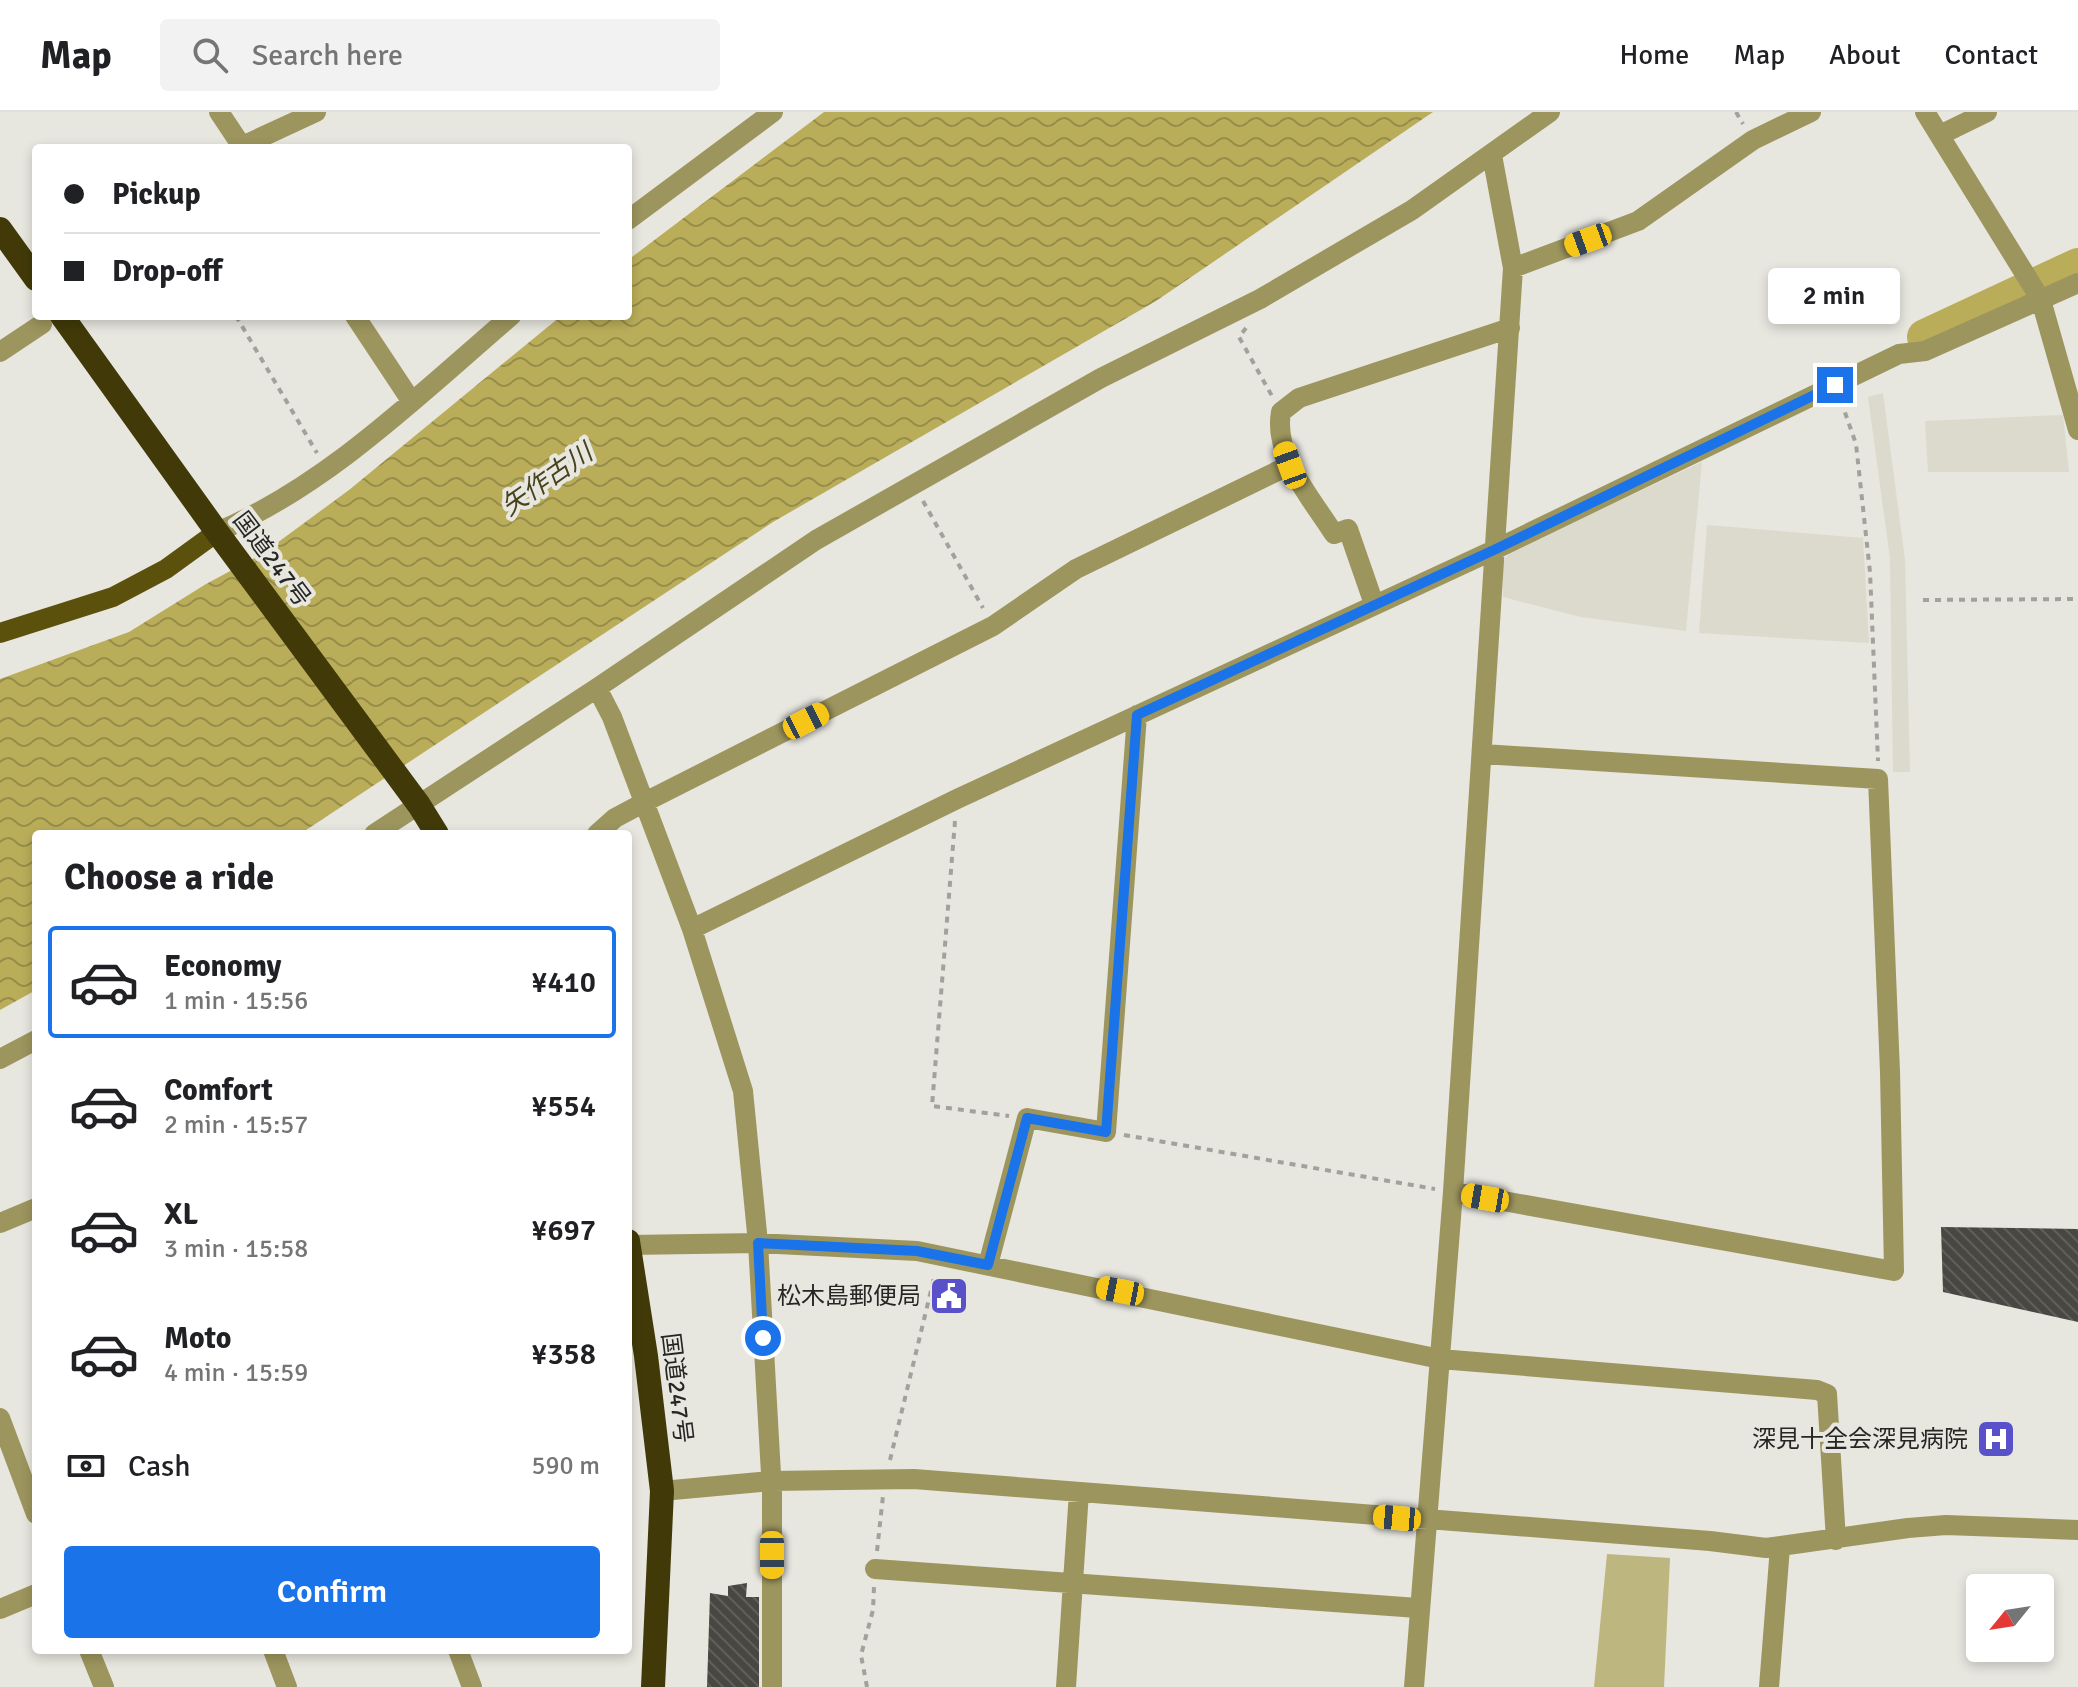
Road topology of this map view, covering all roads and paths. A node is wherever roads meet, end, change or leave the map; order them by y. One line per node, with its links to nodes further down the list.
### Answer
1 (219, 112): 9 (street)
2 (316, 112): 10 (street)
3 (773, 112): 12 (street)
4 (1550, 112): 11 (street)
5 (1811, 112): 14 (street)
6 (1925, 112): 8 (street)
7 (1987, 112): 8 (street)
8 (1940, 135): 17 (street)
9 (239, 144)
10 (247, 144)
11 (1492, 155): 14 (street); 39 (street)
12 (632, 217)
13 (0, 229): 15 (highway)
14 (1513, 268): 23 (street)
15 (32, 273)
16 (2078, 283): 17 (street)
17 (2041, 300): 25 (street); 28 (street)
18 (52, 320): 24 (street); 32 (highway, 国道247号)
19 (238, 320): 30 (path)
20 (358, 320): 26 (street)
21 (506, 320): 26 (street)
22 (1248, 326): 27 (path)
23 (1510, 328): 27 (street); 33 (street)
24 (0, 352)
25 (1841, 382): 33 (street); 42 (path)
26 (412, 402): 30 (street)
27 (1281, 412): 29 (street)
28 (2078, 430)
29 (1290, 465): 36 (street); 37 (street)
30 (326, 469): 32 (street)
31 (923, 502): 37 (path)
32 (217, 532): 38 (main road); 45 (highway, 国道247号)
33 (1496, 549): 36 (street); 41 (street)
34 (2078, 599): 35 (path)
35 (1923, 600)
36 (1374, 604): 40 (street)
37 (993, 626): 44 (street)
38 (0, 633)
39 (597, 688): 44 (street); 45 (street)
40 (1137, 715): 43 (street); 53 (street)
41 (1483, 754): 42 (street); 54 (street)
42 (1878, 779): 54 (street)
43 (957, 799): 49 (street); 52 (path)
44 (645, 802): 48 (street); 49 (street)
45 (419, 805): 46 (street); 47 (highway, 国道247号)
46 (380, 830)
47 (435, 830)
48 (602, 830)
49 (692, 929): 58 (street)
50 (32, 1042): 51 (street)
51 (0, 1059)
52 (1027, 1118): 53 (street); 60 (street)
53 (1106, 1132): 54 (path)
54 (1453, 1192): 62 (street)
55 (32, 1210): 56 (street)
56 (0, 1223)
57 (632, 1243): 58 (street)
58 (758, 1243): 59 (street); 66 (street)
59 (939, 1255): 60 (street); 65 (path)
60 (988, 1265): 62 (street)
61 (632, 1287): 63 (highway, 国道247号)
62 (1440, 1359): 70 (street); 72 (street)
63 (637, 1360): 67 (highway, 国道247号)
64 (0, 1418): 69 (street)
65 (888, 1478): 66 (street); 68 (street)
66 (771, 1481): 67 (street); 86 (street)
67 (662, 1491): 85 (highway, 国道247号)
68 (1079, 1492): 70 (street); 75 (street)
69 (32, 1503)
70 (1429, 1520): 73 (street); 77 (street)
71 (2078, 1530): 72 (street)
72 (1836, 1540): 73 (street)
73 (1780, 1547): 89 (street)
74 (875, 1569): 75 (street)
75 (1073, 1582): 77 (street); 87 (street)
76 (32, 1596): 78 (street)
77 (1418, 1608): 88 (street)
78 (0, 1609)
79 (91, 1654): 82 (street)
80 (275, 1654): 83 (street)
81 (460, 1654): 84 (street)
82 (104, 1687)
83 (287, 1687)
84 (472, 1687)
85 (653, 1687)
86 (772, 1687)
87 (1066, 1687)
88 (1414, 1687)
89 (1769, 1687)

